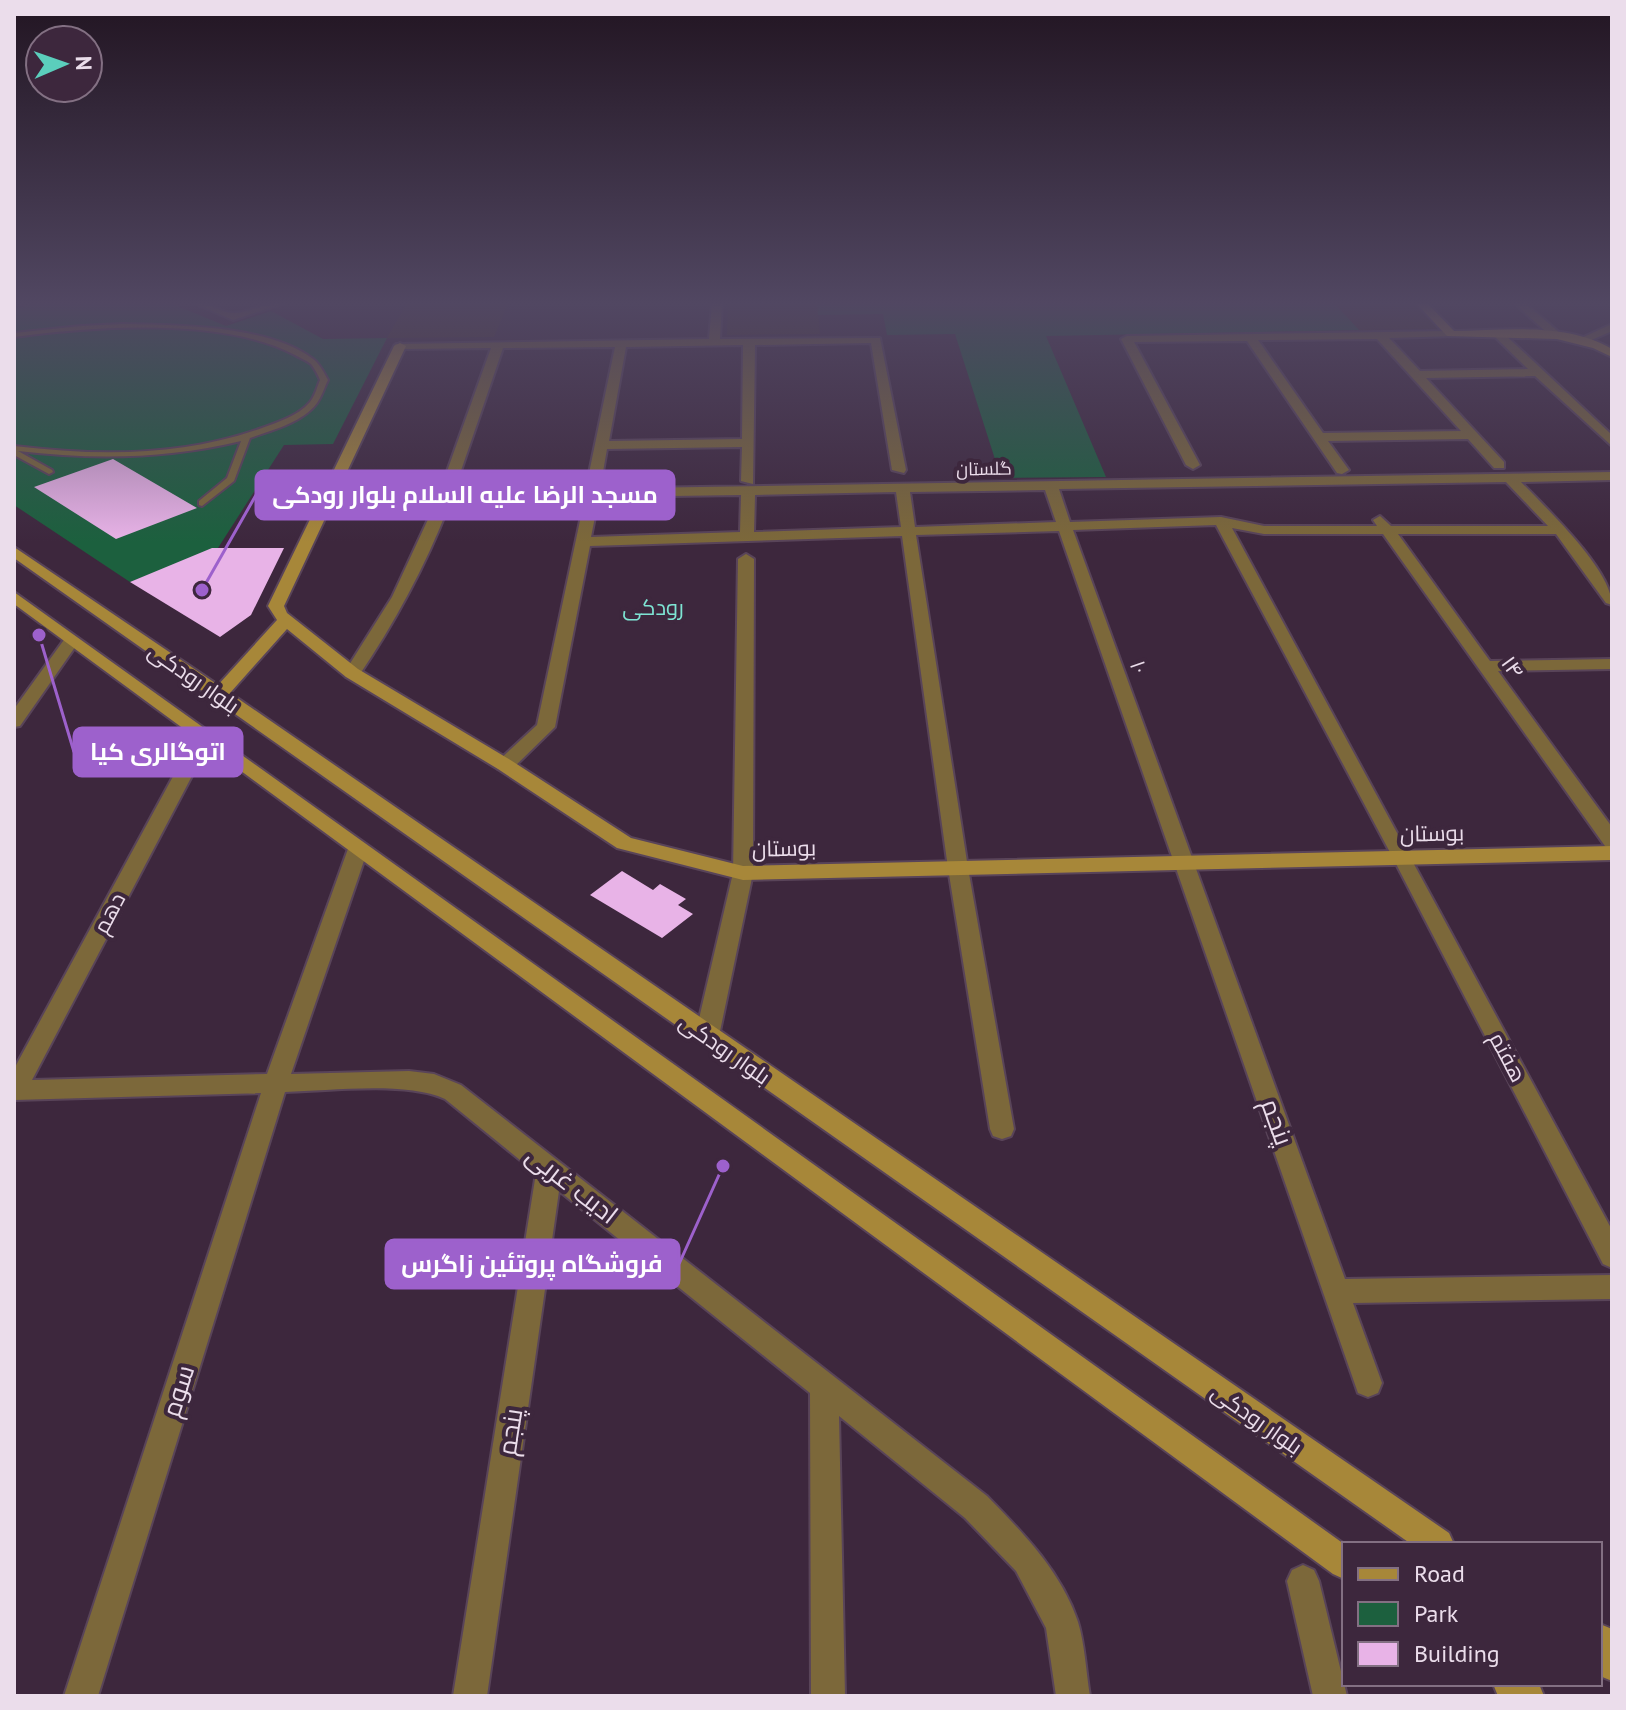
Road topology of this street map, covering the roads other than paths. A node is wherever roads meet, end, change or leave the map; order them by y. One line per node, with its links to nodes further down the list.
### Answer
1 (323, 383): 13 (lane)
2 (382, 383): 42 (main road)
3 (485, 383): 28 (street)
4 (614, 383): 16 (street)
5 (749, 383): 15 (street)
6 (884, 383): 24 (street)
7 (1150, 383): 18 (street)
8 (1282, 383): 12 (street)
9 (1424, 383): 11 (street)
10 (1549, 383): 14 (street)
11 (1472, 435): 12 (street); 19 (street)
12 (1320, 437): 20 (street)
13 (246, 438): 17 (lane); 30 (lane)
14 (1612, 442)
15 (748, 443): 16 (street); 26 (street)
16 (602, 445): 27 (street)
17 (14, 450): 21 (lane)
18 (1193, 465)
19 (1499, 465)
20 (1342, 470)
21 (49, 472)
22 (1612, 476): 23 (street, گلستان)
23 (1510, 478): 25 (street, گلستان); 34 (street)
24 (901, 479): 25 (street, گلستان); 26 (street, گلستان); 35 (street)
25 (1050, 485): 33 (street, ۱۰)
26 (748, 486): 27 (street, گلستان); 36 (street)
27 (594, 488): 28 (street, گلستان); 37 (street)
28 (448, 495): 29 (street, گلستان); 46 (street)
29 (357, 497)
30 (202, 503)
31 (1221, 521): 32 (street); 33 (street); 54 (street, هفتم)
32 (1382, 523): 34 (street); 45 (street, ۱۴)
33 (1066, 525): 35 (street); 55 (street, ۱۰)
34 (1560, 530): 41 (street)
35 (910, 532): 36 (street); 56 (street)
36 (747, 538): 37 (street)
37 (582, 542): 50 (street)
38 (14, 551): 47 (main road, بلوار رودکی)
39 (746, 559): 57 (street)
40 (14, 597): 43 (main road, بلوار رودکی)
41 (1612, 600)
42 (285, 621): 46 (main road, بوستان); 47 (main road)
43 (72, 640): 48 (street); 49 (main road, بلوار رودکی)
44 (1612, 664): 45 (street)
45 (1485, 666): 51 (street, ۱۴)
46 (352, 673): 50 (main road, بوستان)
47 (218, 695): 58 (main road, بلوار رودکی)
48 (14, 722)
49 (204, 736): 52 (main road, بلوار رودکی); 60 (street, دهم)
50 (505, 765): 57 (main road, بوستان)
51 (1612, 841)
52 (358, 849): 59 (street, سوم); 69 (main road, بلوار رودکی)
53 (1612, 853): 54 (main road, بوستان)
54 (1403, 858): 55 (main road, بوستان); 63 (street, هفتم)
55 (1184, 863): 56 (main road, بوستان); 65 (street, پنجم)
56 (958, 868): 57 (main road, بوستان); 61 (street)
57 (743, 873): 58 (street)
58 (707, 1036): 68 (main road, بلوار رودکی)
59 (275, 1086): 60 (street, ادیب غربی); 62 (street, ادیب غربی); 71 (street, سوم)
60 (14, 1090)
61 (1002, 1129)
62 (550, 1167): 67 (street, ادیب غربی); 72 (street, پنجم)
63 (1612, 1256)
64 (1612, 1287): 65 (street)
65 (1337, 1291): 66 (street, پنجم)
66 (1368, 1383)
67 (824, 1386): 73 (street); 74 (street, ادیب غربی)
68 (1435, 1542)
69 (1342, 1562)
70 (1303, 1581): 75 (street)
71 (81, 1696)
72 (470, 1696)
73 (828, 1696)
74 (1073, 1696)
75 (1330, 1696)

